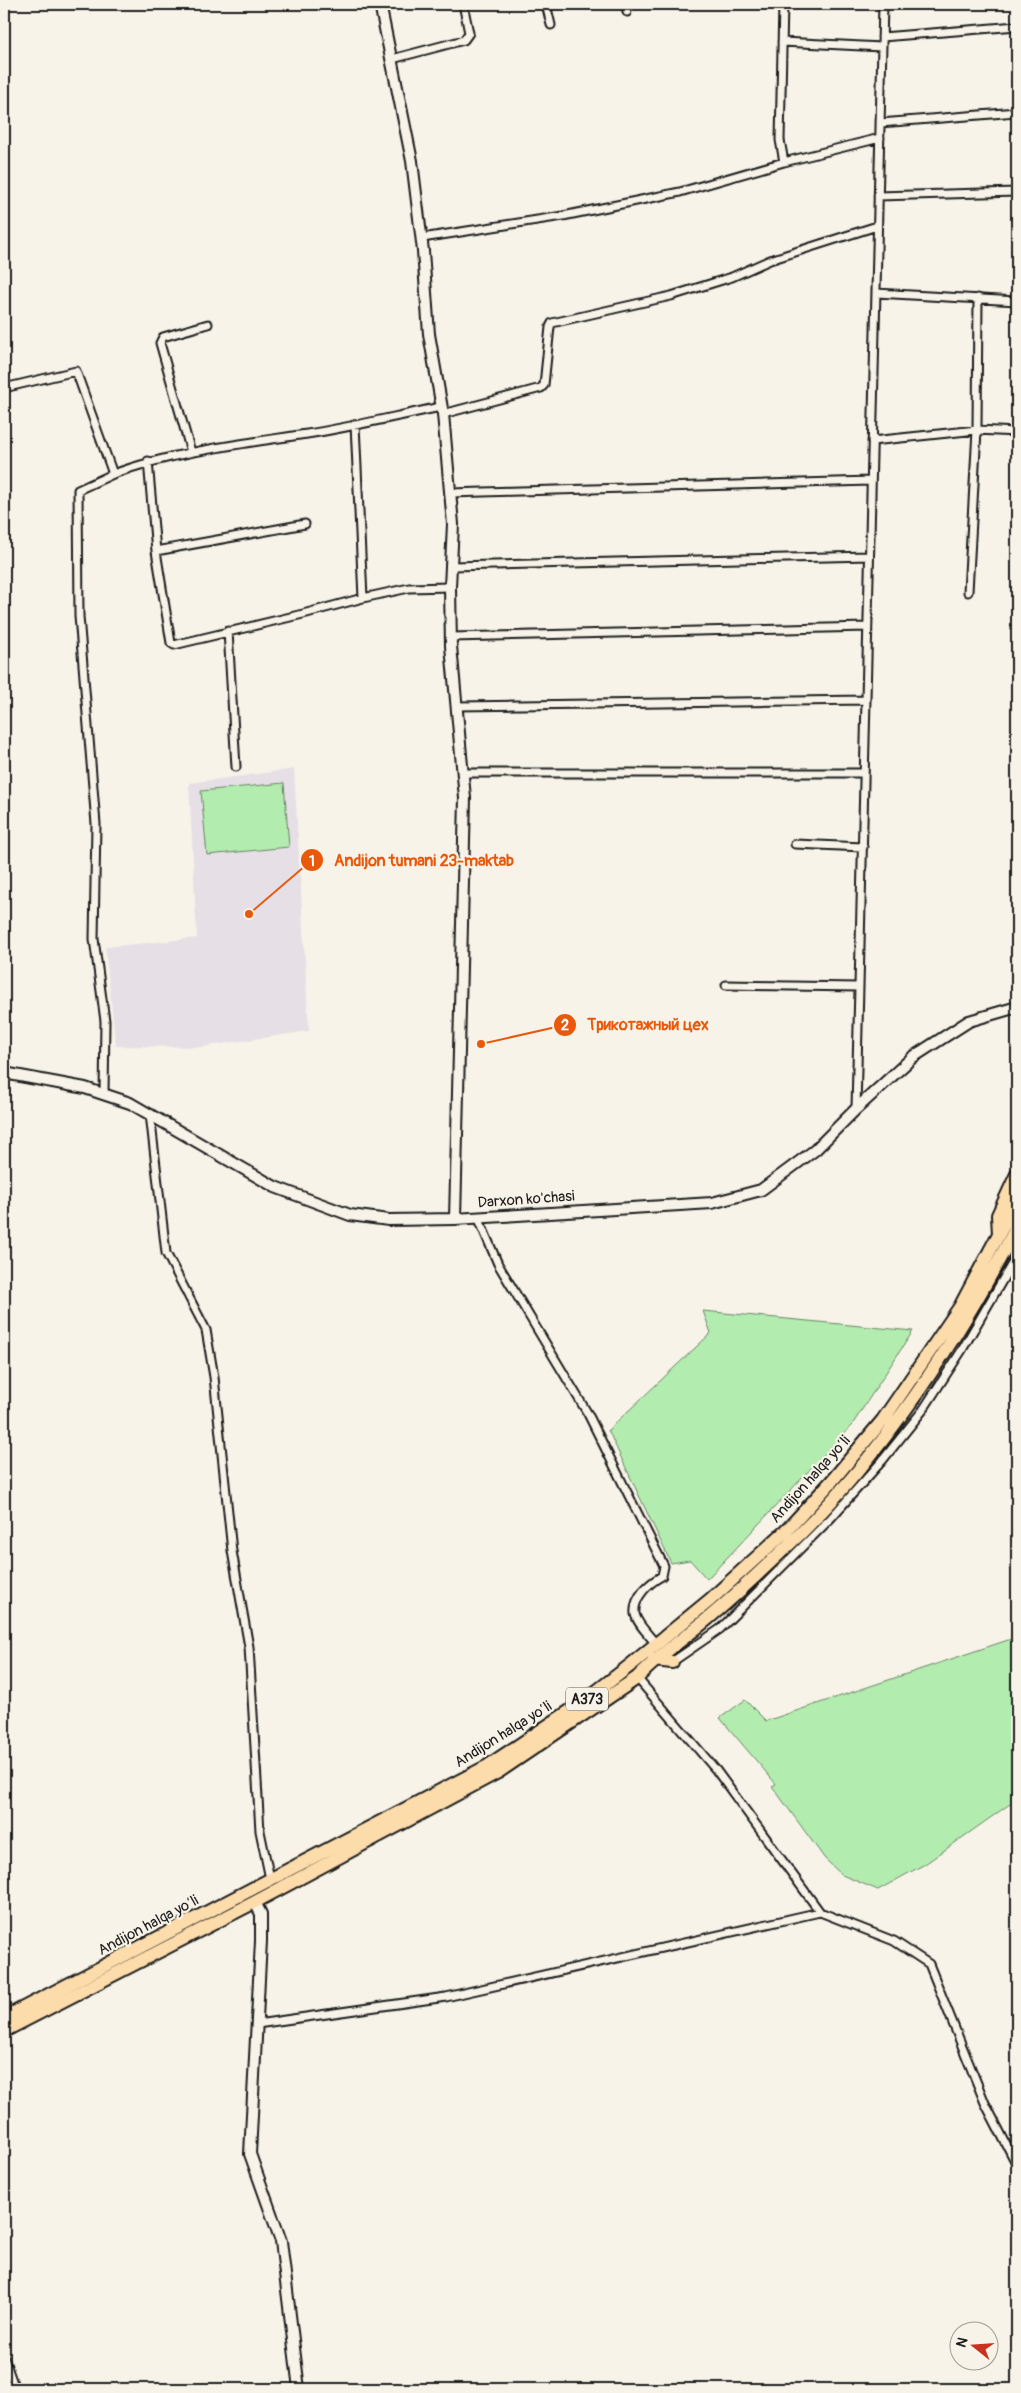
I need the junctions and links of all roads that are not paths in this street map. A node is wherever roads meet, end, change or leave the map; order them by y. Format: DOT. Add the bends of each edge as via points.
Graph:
graph roads {
  1 [pos="380,4"];
  2 [pos="463,4"];
  3 [pos="546,4"];
  4 [pos="626,4"];
  5 [pos="783,4"];
  6 [pos="883,4"];
  7 [pos="627,12"];
  8 [pos="550,25"];
  9 [pos="1017,26"];
  10 [pos="882,36"];
  11 [pos="782,42"];
  12 [pos="882,46"];
  13 [pos="392,59"];
  14 [pos="1017,112"];
  15 [pos="880,123"];
  16 [pos="880,138"];
  17 [pos="784,162"];
  18 [pos="1017,192"];
  19 [pos="878,196"];
  20 [pos="877,226"];
  21 [pos="422,238"];
  22 [pos="876,293"];
  23 [pos="978,298"];
  24 [pos="1017,301"];
  25 [pos="208,324"];
  26 [pos="4,388"];
  27 [pos="442,410"];
  28 [pos="354,424"];
  29 [pos="977,430"];
  30 [pos="1017,432"];
  31 [pos="872,441"];
  32 [pos="191,452"];
  33 [pos="148,461"];
  34 [pos="113,474"];
  35 [pos="871,481"];
  36 [pos="450,492"];
  37 [pos="306,524"];
  38 [pos="156,551"];
  39 [pos="869,556"];
  40 [pos="451,566"];
  41 [pos="450,587"];
  42 [pos="968,592"];
  43 [pos="363,598"];
  44 [pos="868,627"];
  45 [pos="228,631"];
  46 [pos="451,637"];
  47 [pos="866,700"];
  48 [pos="457,706"];
  49 [pos="236,767"];
  50 [pos="463,773"];
  51 [pos="864,773"];
  52 [pos="795,844"];
  53 [pos="862,847"];
  54 [pos="726,985"];
  55 [pos="859,987"];
  56 [pos="1017,1007"];
  57 [pos="4,1073"];
  58 [pos="104,1094"];
  59 [pos="856,1108"];
  60 [pos="150,1114"];
  61 [pos="1017,1174"];
  62 [pos="1017,1200"];
  63 [pos="478,1217"];
  64 [pos="455,1219"];
  65 [pos="1017,1226"];
  66 [pos="1000,1234"];
  67 [pos="1017,1255"];
  68 [pos="656,1644"];
  69 [pos="654,1660"];
  70 [pos="672,1662"];
  71 [pos="637,1678"];
  72 [pos="270,1879"];
  73 [pos="256,1902"];
  74 [pos="820,1912"];
  75 [pos="4,2018"];
  76 [pos="257,2024"];
  77 [pos="4,2031"];
  78 [pos="1017,2165"];
  79 [pos="4,2358"];
  80 [pos="15,2389"];
  81 [pos="299,2389"];
  1 -- 13 [label="street"];
  2 -- 13 [label="street" via="469,34 464,40"];
  3 -- 8 [label="street"];
  4 -- 7 [label="street"];
  5 -- 11 [label="street"];
  6 -- 10 [label="street"];
  9 -- 10 [label="street"];
  10 -- 12 [label="street"];
  11 -- 12 [label="street"];
  11 -- 17 [label="street" via="780,140"];
  12 -- 15 [label="street"];
  13 -- 21 [label="street" via="412,161"];
  14 -- 15 [label="street"];
  15 -- 16 [label="street"];
  16 -- 17 [label="street"];
  16 -- 19 [label="street"];
  17 -- 21 [label="street" via="680,192 563,216"];
  18 -- 19 [label="street"];
  19 -- 20 [label="street"];
  20 -- 22 [label="street"];
  20 -- 27 [label="street" via="671,296 552,323 541,388"];
  21 -- 27 [label="street" via="429,334"];
  22 -- 23 [label="street"];
  22 -- 31 [label="street"];
  23 -- 24 [label="street"];
  23 -- 29 [label="street"];
  25 -- 32 [label="street" via="160,341"];
  26 -- 34 [label="street" via="76,371"];
  27 -- 28 [label="street"];
  27 -- 36 [label="street"];
  28 -- 32 [label="street"];
  28 -- 43 [label="street"];
  29 -- 30 [label="street"];
  29 -- 31 [label="street"];
  29 -- 42 [label="street"];
  31 -- 35 [label="street"];
  32 -- 33 [label="street"];
  33 -- 34 [label="street"];
  33 -- 38 [label="street"];
  34 -- 58 [label="street" via="78,490 79,616 96,824 94,939 105,1020"];
  35 -- 36 [label="street"];
  35 -- 39 [label="street"];
  36 -- 40 [label="street" via="453,524"];
  37 -- 38 [label="street"];
  38 -- 45 [label="street" via="171,644"];
  39 -- 40 [label="street"];
  39 -- 44 [label="street"];
  40 -- 41 [label="street"];
  41 -- 43 [label="street" via="409,588"];
  41 -- 46 [label="street"];
  43 -- 45 [label="street"];
  44 -- 46 [label="street"];
  44 -- 47 [label="street"];
  45 -- 49 [label="street"];
  46 -- 48 [label="street"];
  47 -- 48 [label="street"];
  47 -- 51 [label="street"];
  48 -- 50 [label="street"];
  50 -- 51 [label="street"];
  50 -- 64 [label="street"];
  51 -- 53 [label="street"];
  52 -- 53 [label="street"];
  53 -- 55 [label="street"];
  54 -- 55 [label="street"];
  55 -- 59 [label="street"];
  56 -- 59 [label="street, Darxon ko'chasi" via="969,1021 913,1057"];
  57 -- 58 [label="street, Darxon ko'chasi"];
  58 -- 60 [label="street, Darxon ko'chasi"];
  59 -- 63 [label="street, Darxon ko'chasi" via="815,1150 761,1190 712,1203"];
  60 -- 64 [label="street, Darxon ko'chasi" via="275,1187 312,1202 350,1215 389,1220"];
  60 -- 72 [label="street" via="166,1253 206,1330 214,1377 232,1551 249,1647 260,1831"];
  61 -- 66 [label="highway" via="998,1214"];
  62 -- 66 [label="highway, Andijon halqa yo‘li / A373"];
  63 -- 64 [label="street, Darxon ko'chasi"];
  63 -- 68 [label="street" via="498,1264 588,1414 664,1566 662,1576 645,1588 636,1609 639,1620"];
  65 -- 69 [label="highway, Andijon halqa yo‘li / A373" via="968,1316 930,1374 848,1482 740,1591"];
  66 -- 68 [label="highway, Andijon halqa yo‘li / A373" via="960,1307 923,1363 883,1420 837,1476 750,1565"];
  67 -- 70 [label="street" via="923,1410 882,1461 830,1519 720,1629"];
  68 -- 72 [label="highway, Andijon halqa yo‘li / A373" via="579,1705 504,1756"];
  69 -- 70 [label="highway"];
  69 -- 71 [label="highway, Andijon halqa yo‘li / A373"];
  71 -- 73 [label="highway, Andijon halqa yo‘li / A373" via="498,1772"];
  71 -- 74 [label="street" via="716,1770"];
  72 -- 75 [label="highway, Andijon halqa yo‘li / A373"];
  73 -- 76 [label="street" via="261,1914"];
  73 -- 77 [label="highway, Andijon halqa yo‘li / A373"];
  74 -- 76 [label="street" via="446,1997"];
  74 -- 78 [label="street" via="894,1941 929,1964 984,2103"];
  76 -- 81 [label="street" via="250,2154 281,2241"];
  79 -- 80 [label="street"];
}
